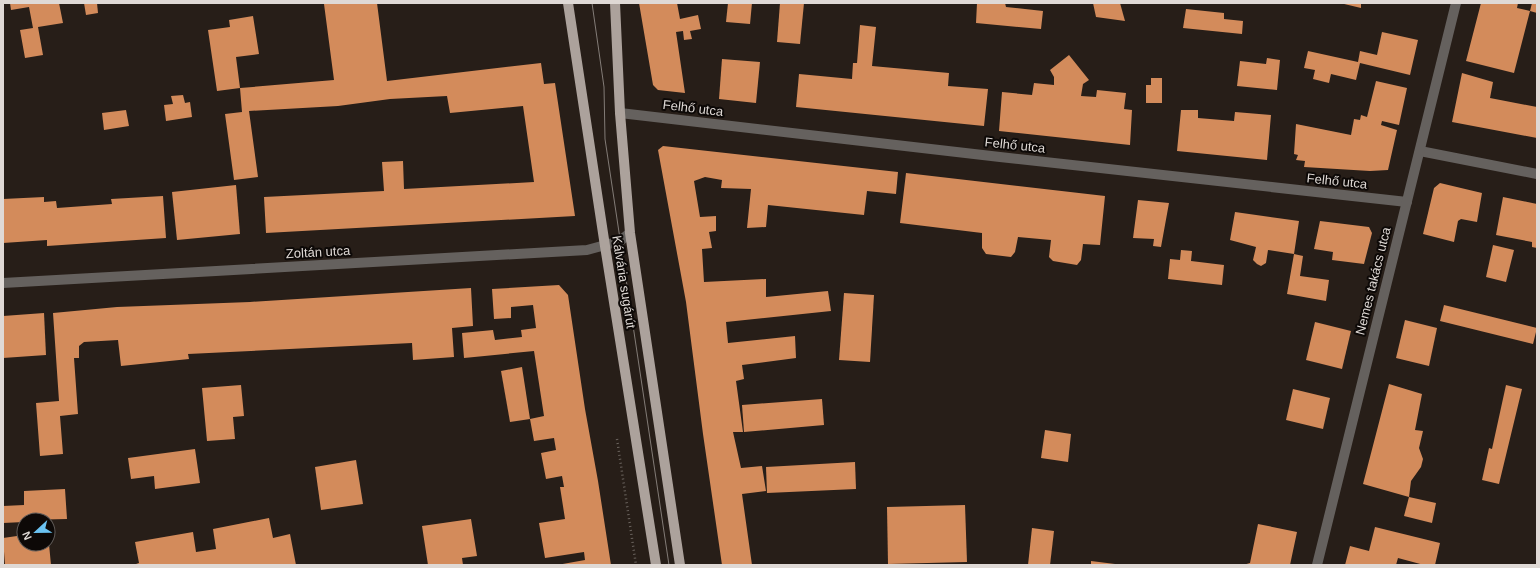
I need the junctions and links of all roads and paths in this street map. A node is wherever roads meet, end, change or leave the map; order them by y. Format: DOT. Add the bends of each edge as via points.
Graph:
graph roads {
  1 [pos="568,3"];
  2 [pos="615,3"];
  3 [pos="1456,3"];
  4 [pos="620,113"];
  5 [pos="1420,151"];
  6 [pos="1537,174"];
  7 [pos="1407,202"];
  8 [pos="630,233"];
  9 [pos="605,246"];
  10 [pos="3,283"];
  11 [pos="656,565"];
  12 [pos="680,565"];
  13 [pos="1317,565"];
  1 -- 9 [label="main road, Kálvária sugárút"];
  2 -- 4 [label="main road, Kálvária sugárút"];
  3 -- 5 [label="street, Nemes takács utca"];
  4 -- 7 [label="street, Felhő utca"];
  4 -- 8 [label="main road, Kálvária sugárút"];
  5 -- 6 [label="street"];
  5 -- 7 [label="street, Nemes takács utca"];
  7 -- 13 [label="street, Nemes takács utca"];
  8 -- 9 [label="street, Zoltán utca" via="620,241"];
  8 -- 12 [label="main road, Kálvária sugárút"];
  9 -- 10 [label="street, Zoltán utca" via="579,250"];
  9 -- 11 [label="main road, Kálvária sugárút"];
}
